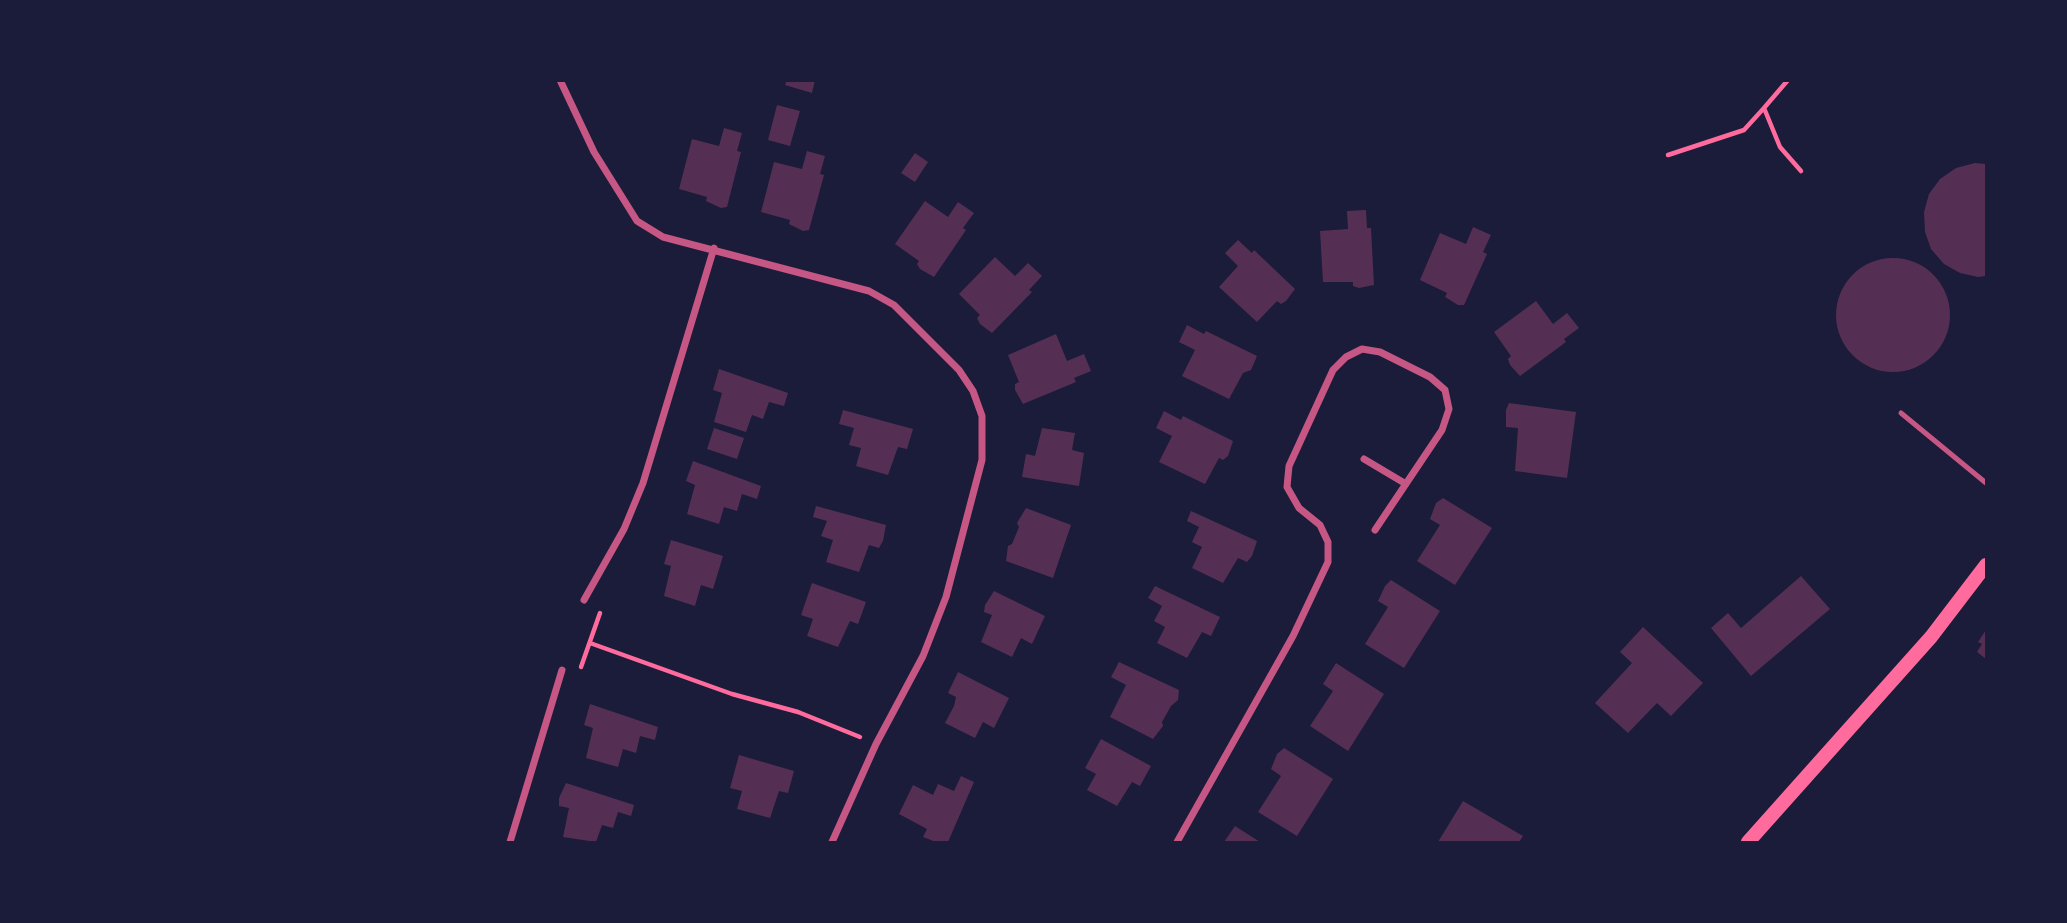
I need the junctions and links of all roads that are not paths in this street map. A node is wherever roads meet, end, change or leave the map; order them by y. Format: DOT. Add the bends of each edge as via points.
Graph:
graph roads {
  1 [pos="560,80"];
  2 [pos="713,248"];
  3 [pos="1902,412"];
  4 [pos="1364,459"];
  5 [pos="1986,483"];
  6 [pos="1406,484"];
  7 [pos="1375,530"];
  8 [pos="1986,565"];
  9 [pos="584,600"];
  10 [pos="562,670"];
  11 [pos="510,842"];
  12 [pos="832,842"];
  13 [pos="1177,842"];
  14 [pos="1748,842"];
  1 -- 2 [label="street" via="594,152 637,221 663,237"];
  2 -- 9 [label="street" via="643,483 624,529"];
  2 -- 12 [label="street" via="869,291 894,305 959,370 982,416 982,460 946,597 923,656 876,744"];
  3 -- 5 [label="lane"];
  4 -- 6 [label="street"];
  6 -- 7 [label="street"];
  6 -- 13 [label="street" via="1442,430 1449,409 1445,390 1430,377 1380,352 1362,349 1333,370 1289,467 1287,487 1299,508 1320,525 1328,542 1328,562 1293,636"];
  8 -- 14 [label="main road" via="1931,637"];
  10 -- 11 [label="street"];
}
